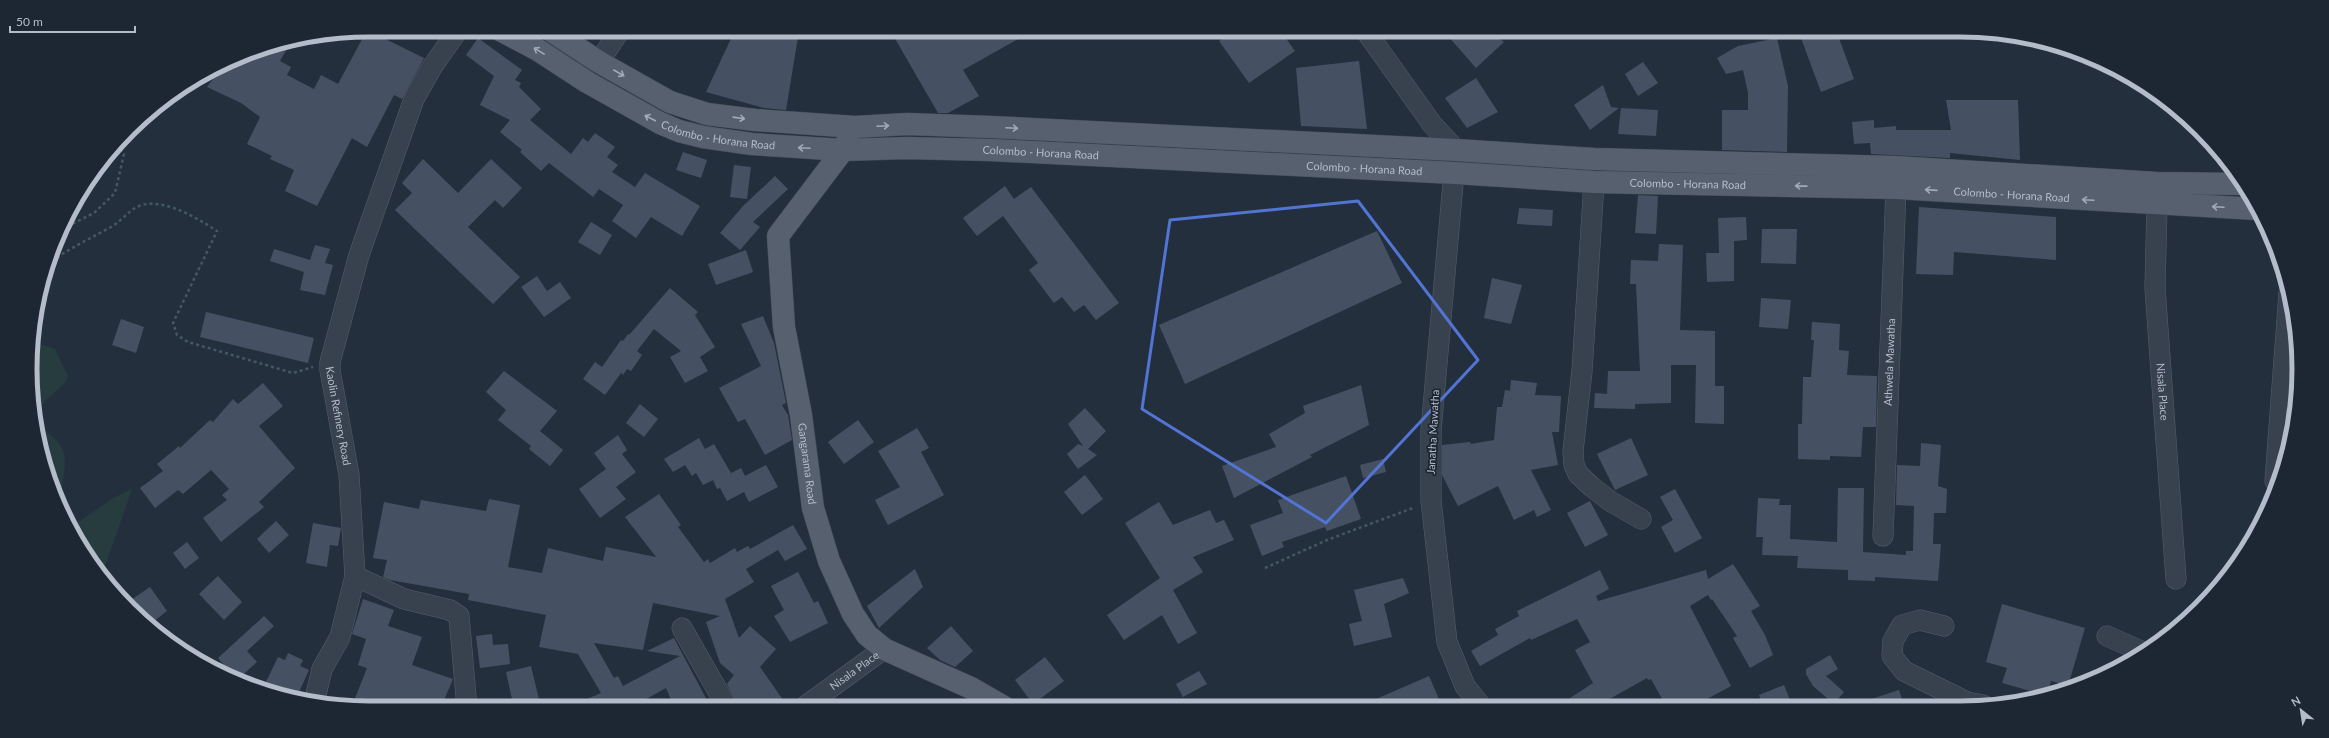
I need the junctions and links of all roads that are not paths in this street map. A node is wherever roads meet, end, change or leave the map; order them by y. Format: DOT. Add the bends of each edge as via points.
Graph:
graph roads {
  1 [pos="453,37"];
  2 [pos="513,37"];
  3 [pos="561,37"];
  4 [pos="615,37"];
  5 [pos="1370,37"];
  6 [pos="599,62"];
  7 [pos="855,127"];
  8 [pos="1087,132"];
  9 [pos="843,150"];
  10 [pos="1456,150"];
  11 [pos="1086,155"];
  12 [pos="1455,173"];
  13 [pos="1594,182"];
  14 [pos="2235,184"];
  15 [pos="1896,188"];
  16 [pos="2158,204"];
  17 [pos="2251,209"];
  18 [pos="2287,314"];
  19 [pos="2276,471"];
  20 [pos="1641,519"];
  21 [pos="1883,536"];
  22 [pos="355,576"];
  23 [pos="2176,579"];
  24 [pos="1944,626"];
  25 [pos="682,628"];
  26 [pos="2107,636"];
  27 [pos="884,649"];
  28 [pos="2137,649"];
  29 [pos="316,697"];
  30 [pos="466,701"];
  31 [pos="724,701"];
  32 [pos="812,701"];
  33 [pos="994,701"];
  34 [pos="1478,701"];
  35 [pos="1965,701"];
  1 -- 22 [label="street, Kaolin Refinery Road" via="414,99 359,255 330,362 348,475"];
  9 -- 2 [label="main road, Colombo - Horana Road, one-way" via="752,144 679,131 618,101"];
  3 -- 6 [label="main road, Colombo - Horana Road"];
  4 -- 6 [label="street"];
  5 -- 10 [label="street" via="1432,124"];
  6 -- 7 [label="main road, Colombo - Horana Road, one-way" via="686,109 755,120"];
  7 -- 8 [label="main road, Colombo - Horana Road, one-way" via="907,124"];
  7 -- 9 [label="main road, Gangarama Road"];
  8 -- 10 [label="main road, Colombo - Horana Road"];
  8 -- 11 [label="main road"];
  9 -- 11 [label="main road, Colombo - Horana Road" via="907,148"];
  9 -- 27 [label="main road, Gangarama Road" via="778,236 784,327 801,415 813,508 829,561 853,614 867,636"];
  10 -- 12 [label="street, Janatha Mawatha"];
  10 -- 14 [label="main road, Colombo - Horana Road" via="1594,159 1895,166 2157,183"];
  11 -- 12 [label="main road, Colombo - Horana Road"];
  12 -- 13 [label="main road, Colombo - Horana Road"];
  12 -- 34 [label="street, Janatha Mawatha" via="1431,430 1431,501 1447,642 1465,686"];
  15 -- 13 [label="main road, Colombo - Horana Road, one-way"];
  13 -- 20 [label="street" via="1574,465 1578,474 1592,488"];
  16 -- 15 [label="main road, Colombo - Horana Road, one-way"];
  15 -- 21 [label="street, Athwela Mawatha"];
  17 -- 16 [label="main road, Colombo - Horana Road, one-way"];
  16 -- 23 [label="street, Nisala Place" via="2155,288"];
  18 -- 19 [label="street"];
  22 -- 29 [label="street, Kaolin Refinery Road" via="340,637 322,669"];
  22 -- 30 [label="street" via="404,599 450,610 459,616"];
  24 -- 35 [label="street" via="1920,620 1902,625 1893,641 1892,656 1904,671"];
  25 -- 31 [label="street"];
  26 -- 28 [label="street"];
  27 -- 32 [label="street, Nisala Place"];
  27 -- 33 [label="main road, Gangarama Road" via="971,688"];
}
